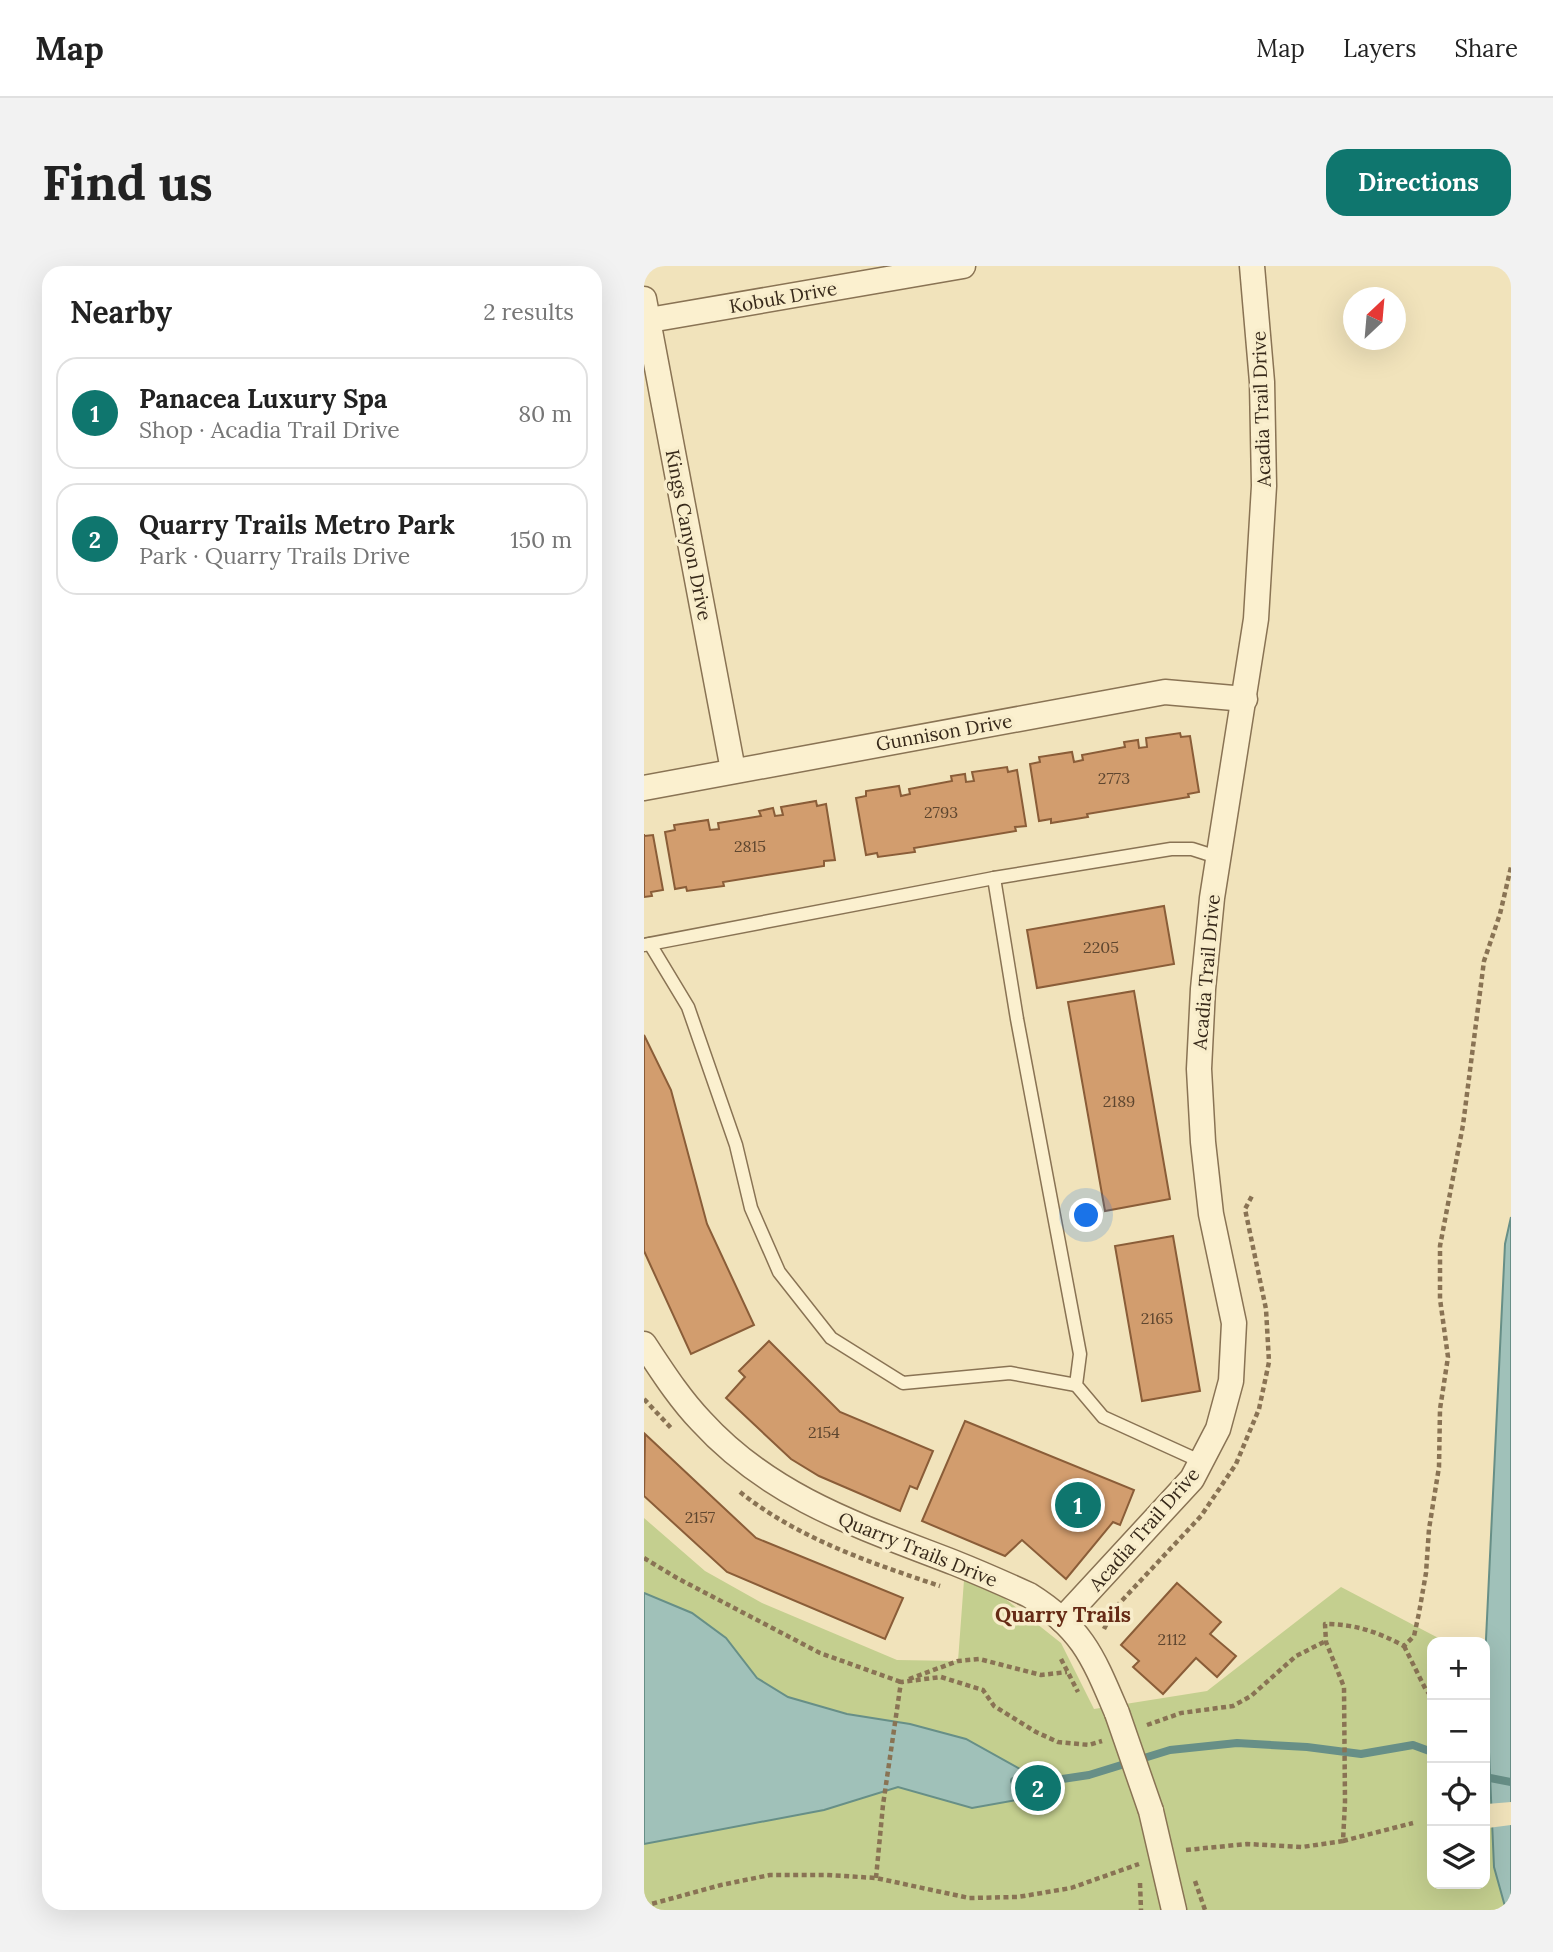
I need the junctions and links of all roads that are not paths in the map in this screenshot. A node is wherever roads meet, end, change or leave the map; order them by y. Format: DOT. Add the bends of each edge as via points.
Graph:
graph roads {
  1 [pos="963,266"];
  2 [pos="1252,266"];
  3 [pos="646,314"];
  4 [pos="1245,699"];
  5 [pos="733,770"];
  6 [pos="644,788"];
  7 [pos="1217,857"];
  8 [pos="994,878"];
  9 [pos="647,945"];
  10 [pos="644,1344"];
  11 [pos="1076,1385"];
  12 [pos="1202,1462"];
  13 [pos="1062,1620"];
  14 [pos="1174,1910"];
  1 -- 3 [label="street, Kobuk Drive"];
  2 -- 4 [label="street, Acadia Trail Drive" via="1262,382 1264,486 1256,620"];
  3 -- 5 [label="street, Kings Canyon Drive"];
  4 -- 5 [label="street, Gunnison Drive" via="1165,692"];
  4 -- 7 [label="street, Acadia Trail Drive"];
  5 -- 6 [label="street, Gunnison Drive"];
  7 -- 8 [label="lane" via="1192,849 1171,849"];
  7 -- 12 [label="street, Acadia Trail Drive" via="1199,1069 1211,1214 1234,1323 1231,1381 1218,1429"];
  8 -- 9 [label="lane"];
  8 -- 11 [label="lane" via="1080,1354"];
  9 -- 11 [label="lane" via="688,1007 736,1145 751,1208 779,1272 831,1338 903,1383 1010,1373"];
  10 -- 13 [label="street, Quarry Trails Drive" via="702,1423 771,1480 807,1503 1029,1595"];
  11 -- 12 [label="lane" via="1103,1418"];
  12 -- 13 [label="street, Acadia Trail Drive" via="1192,1479"];
  13 -- 14 [label="street, Quarry Trails Drive, bridge" via="1093,1659 1116,1713 1151,1811"];
}
